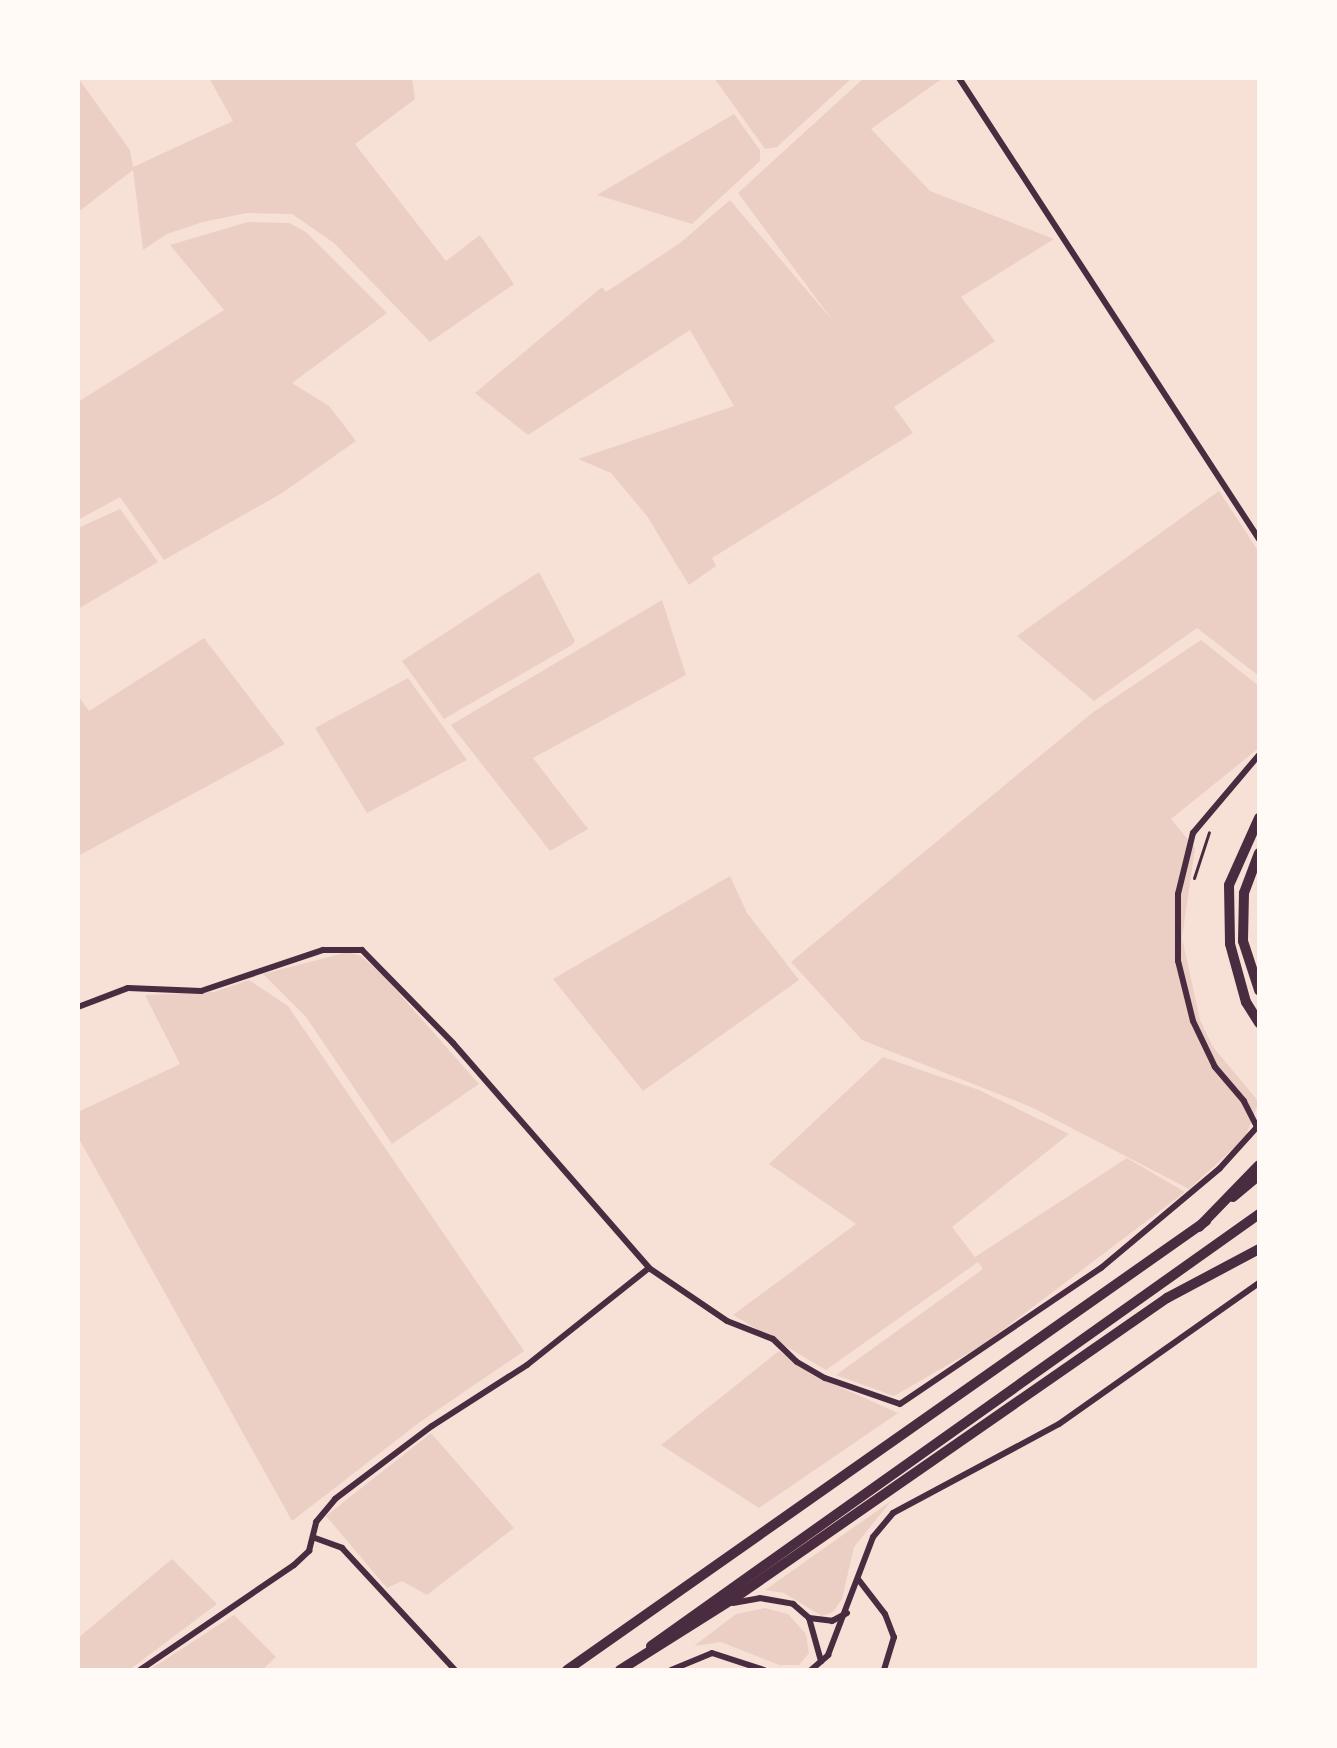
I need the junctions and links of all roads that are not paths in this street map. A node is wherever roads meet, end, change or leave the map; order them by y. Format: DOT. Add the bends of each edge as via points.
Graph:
graph roads {
  1 [pos="959,78"];
  2 [pos="1259,539"];
  3 [pos="1259,755"];
  4 [pos="1259,818"];
  5 [pos="1259,853"];
  6 [pos="1259,990"];
  7 [pos="78,1007"];
  8 [pos="1259,1023"];
  9 [pos="1259,1165"];
  10 [pos="1259,1175"];
  11 [pos="1259,1214"];
  12 [pos="1199,1227"];
  13 [pos="1259,1249"];
  14 [pos="649,1268"];
  15 [pos="1259,1283"];
  16 [pos="315,1538"];
  17 [pos="858,1579"];
  18 [pos="725,1604"];
  19 [pos="848,1613"];
  20 [pos="809,1618"];
  21 [pos="821,1661"];
  22 [pos="140,1670"];
  23 [pos="455,1670"];
  24 [pos="567,1670"];
  25 [pos="618,1670"];
  26 [pos="671,1670"];
  27 [pos="764,1670"];
  28 [pos="811,1670"];
  29 [pos="884,1670"];
  1 -- 2 [label="street"];
  3 -- 14 [label="street" via="1193,833 1178,894 1178,961 1193,1021 1215,1067 1244,1101 1257,1127 1220,1168 1101,1268 900,1404 825,1378 773,1339 727,1321"];
  4 -- 8 [label="main road" via="1229,885 1230,944 1246,1002"];
  5 -- 6 [label="main road" via="1244,893 1243,941"];
  7 -- 14 [label="street" via="128,988 201,991 323,950 362,950 453,1043"];
  9 -- 12 [label="main road"];
  10 -- 12 [label="main road"];
  11 -- 25 [label="main road"];
  12 -- 24 [label="main road"];
  13 -- 18 [label="main road" via="1167,1298"];
  14 -- 16 [label="street" via="527,1365 432,1426 335,1499 322,1510"];
  15 -- 17 [label="street" via="1059,1424 893,1513 873,1537"];
  16 -- 22 [label="street" via="294,1565"];
  16 -- 23 [label="street" via="342,1548"];
  17 -- 19 [label="street"];
  17 -- 29 [label="street" via="885,1614 894,1637"];
  18 -- 20 [label="street" via="777,1600 793,1604"];
  18 -- 25 [label="main road"];
  19 -- 20 [label="street" via="832,1621"];
  19 -- 21 [label="street"];
  20 -- 21 [label="street"];
  21 -- 28 [label="street"];
  26 -- 27 [label="street" via="712,1653"];
}
